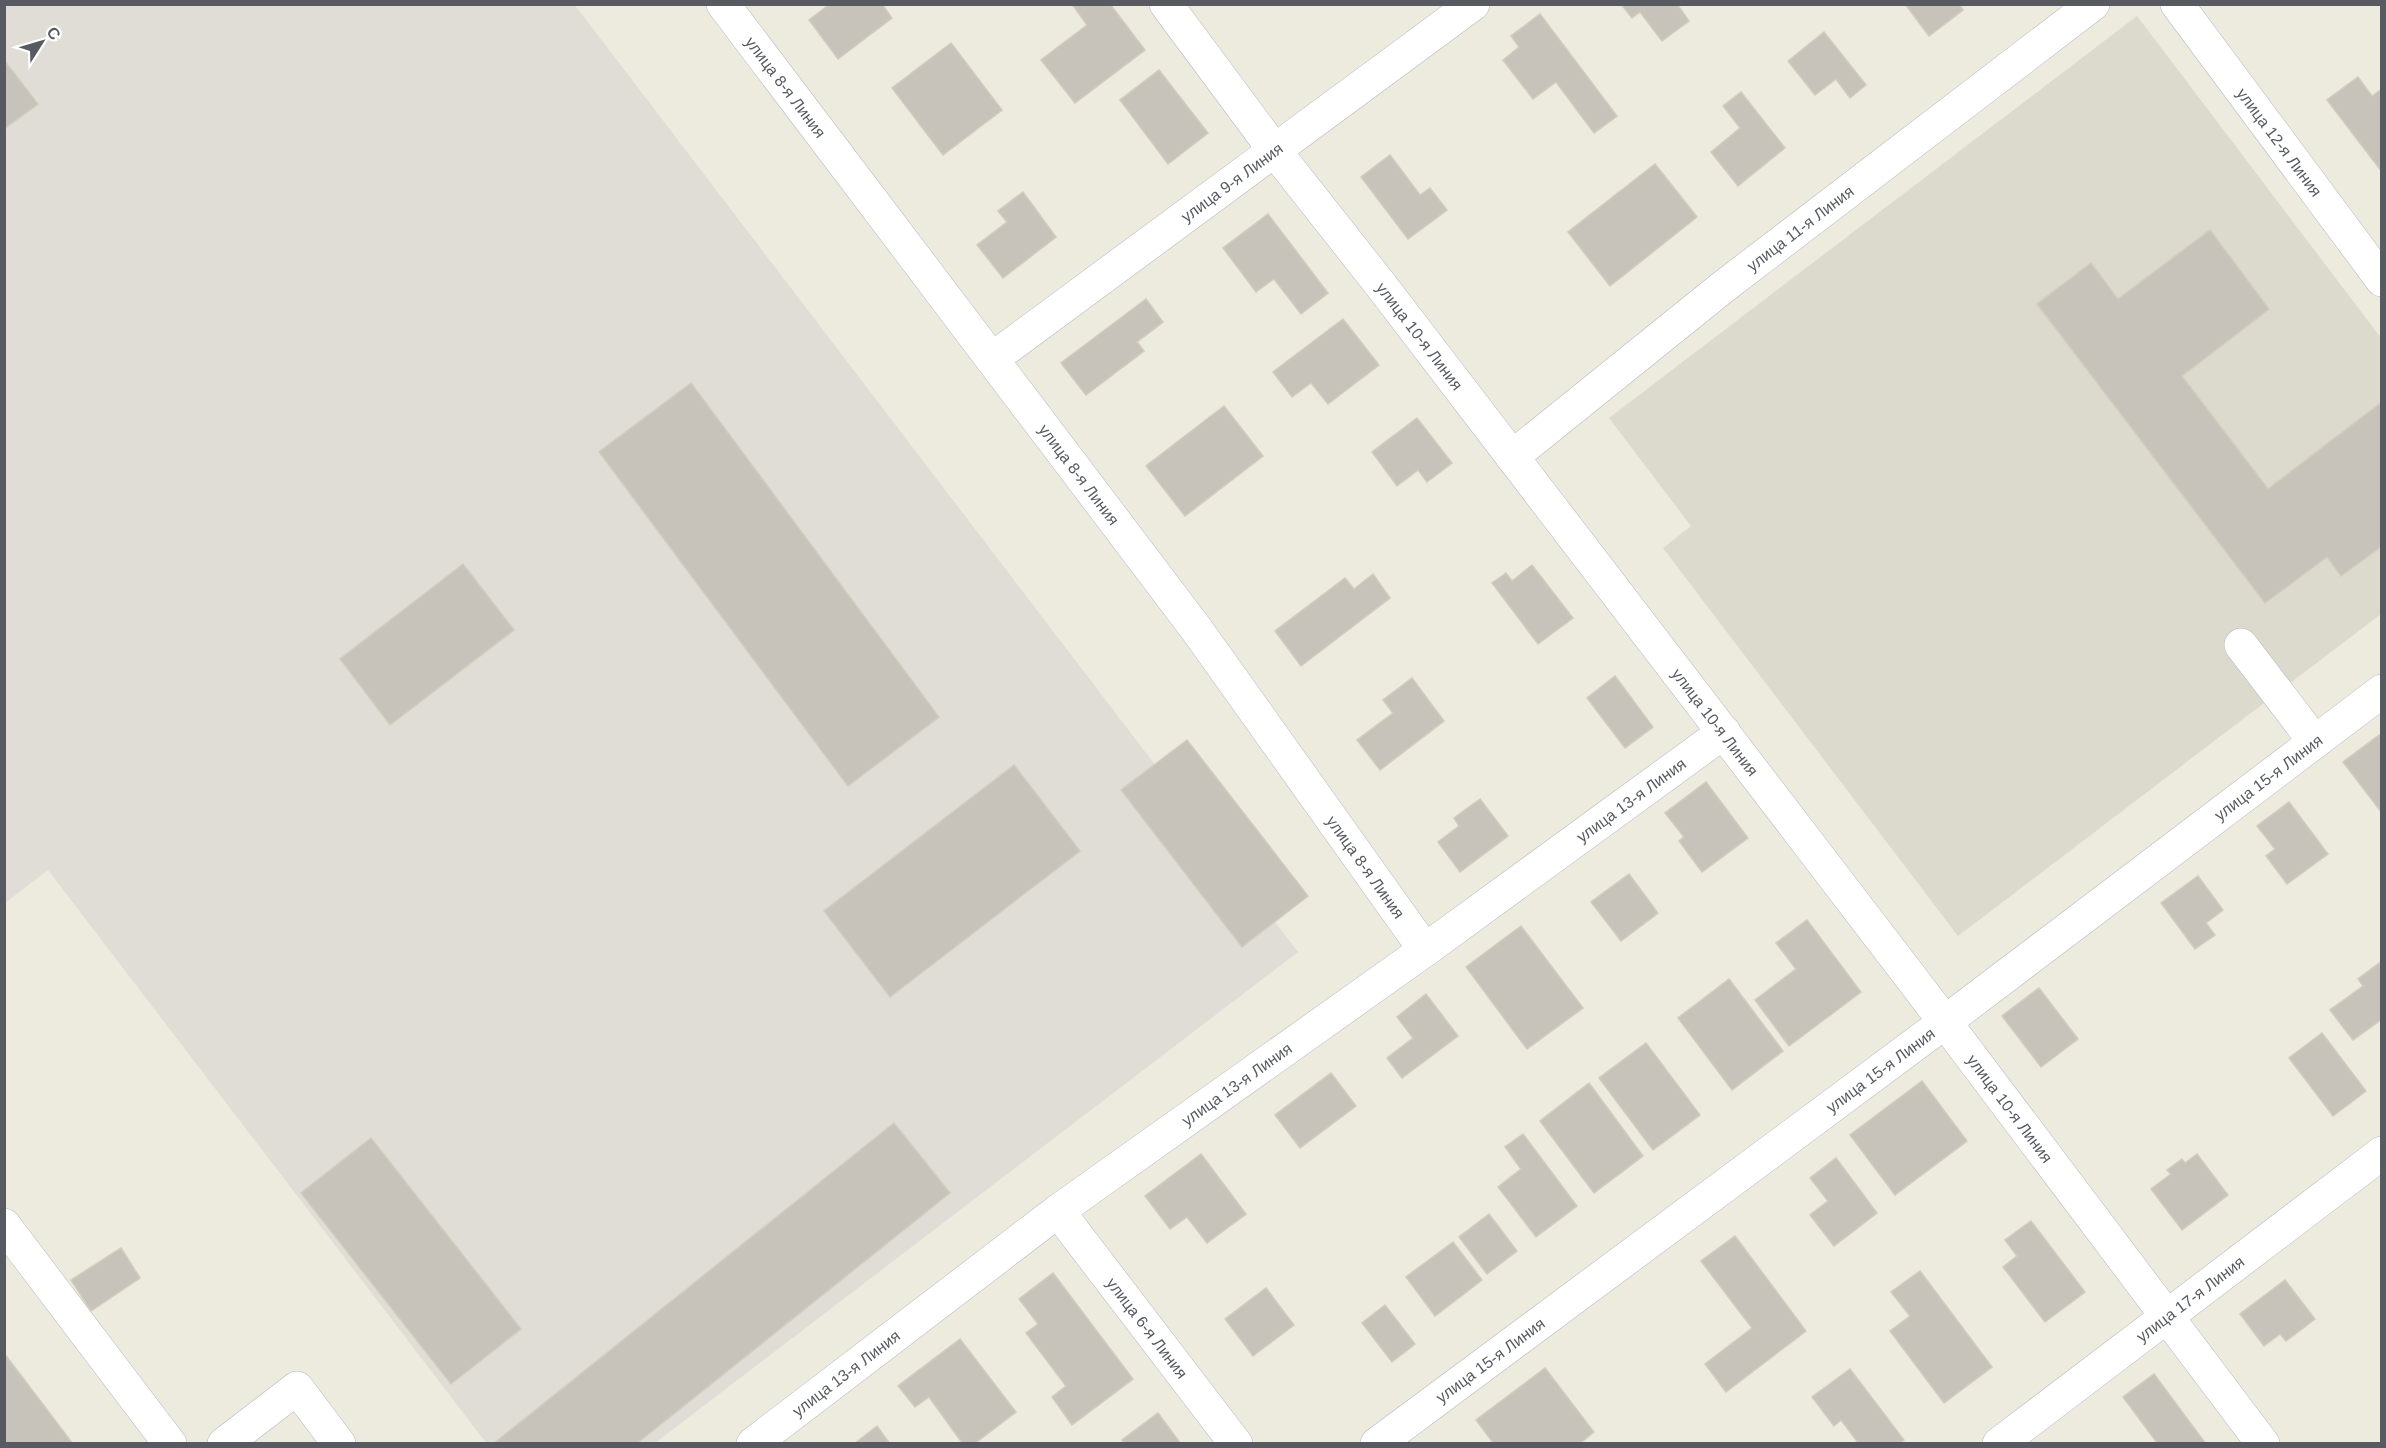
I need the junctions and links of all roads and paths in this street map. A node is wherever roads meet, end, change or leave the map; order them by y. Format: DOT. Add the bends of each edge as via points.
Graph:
graph roads {
  1 [pos="723,4"];
  2 [pos="1166,4"];
  3 [pos="1473,4"];
  4 [pos="2093,4"];
  5 [pos="2177,4"];
  6 [pos="1275,151"];
  7 [pos="2375,259"];
  8 [pos="992,359"];
  9 [pos="1512,457"];
  10 [pos="2241,645"];
  11 [pos="2382,691"];
  12 [pos="1724,732"];
  13 [pos="2315,742"];
  14 [pos="1425,950"];
  15 [pos="1945,1022"];
  16 [pos="2382,1153"];
  17 [pos="1058,1212"];
  18 [pos="4,1225"];
  19 [pos="2167,1317"];
  20 [pos="170,1443"];
  21 [pos="224,1443"];
  22 [pos="339,1443"];
  23 [pos="753,1443"];
  24 [pos="1236,1443"];
  25 [pos="1377,1443"];
  26 [pos="1999,1443"];
  27 [pos="2263,1443"];
  1 -- 8 [label="street, улица 8-я Линия"];
  2 -- 6 [label="street, улица 10-я Линия"];
  3 -- 6 [label="street, улица 9-я Линия"];
  4 -- 9 [label="street, улица 11-я Линия" via="1723,287"];
  5 -- 7 [label="street, улица 12-я Линия"];
  6 -- 8 [label="street, улица 9-я Линия"];
  6 -- 9 [label="street, улица 10-я Линия"];
  8 -- 14 [label="street, улица 8-я Линия" via="1197,630"];
  9 -- 12 [label="street, улица 10-я Линия"];
  10 -- 13 [label="street"];
  11 -- 13 [label="street, улица 15-я Линия"];
  12 -- 14 [label="street, улица 13-я Линия"];
  12 -- 15 [label="street, улица 10-я Линия"];
  13 -- 15 [label="street, улица 15-я Линия"];
  14 -- 17 [label="street, улица 13-я Линия"];
  15 -- 19 [label="street, улица 10-я Линия"];
  15 -- 25 [label="street, улица 15-я Линия"];
  16 -- 19 [label="street, улица 17-я Линия"];
  17 -- 23 [label="street, улица 13-я Линия"];
  17 -- 24 [label="street, улица 6-я Линия"];
  18 -- 20 [label="street"];
  19 -- 26 [label="street, улица 17-я Линия"];
  19 -- 27 [label="street, улица 10-я Линия"];
  21 -- 22 [label="street" via="297,1388"];
}
